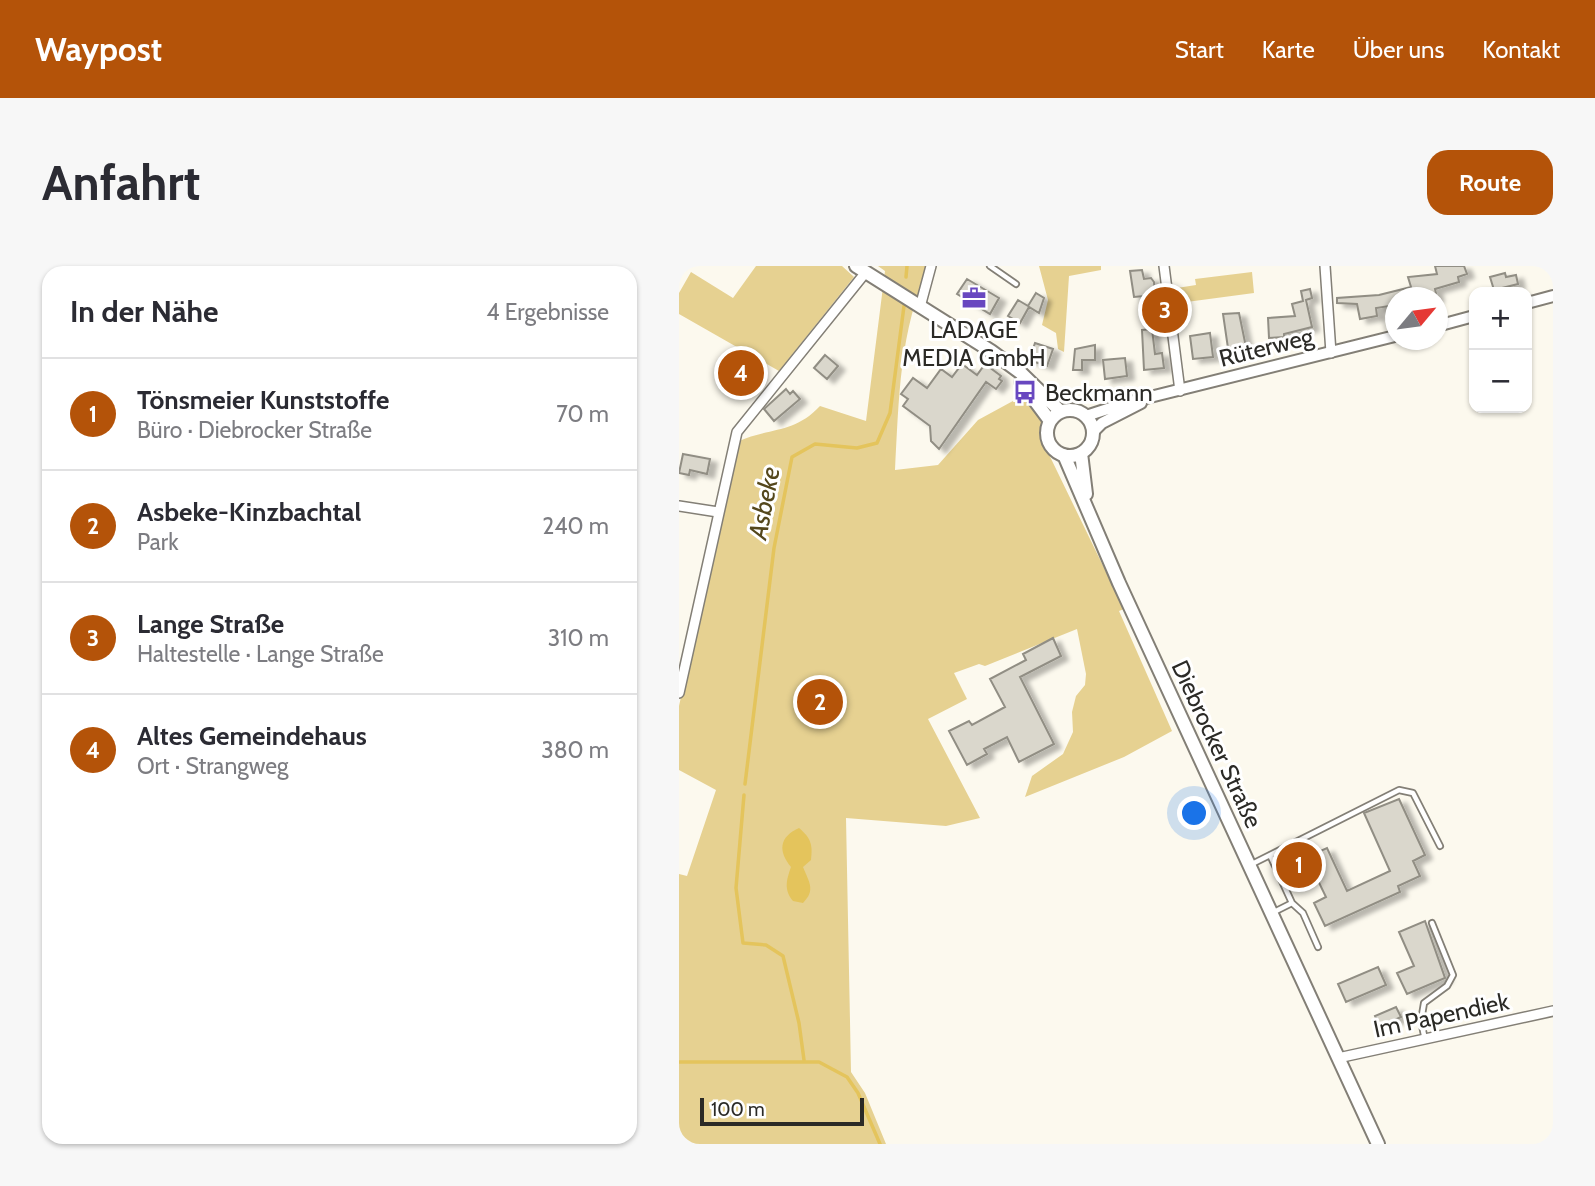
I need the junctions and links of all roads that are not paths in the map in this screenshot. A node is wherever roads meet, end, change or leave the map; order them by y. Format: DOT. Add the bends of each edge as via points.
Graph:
graph roads {
  1 [pos="931,266"];
  2 [pos="991,266"];
  3 [pos="1164,266"];
  4 [pos="1325,266"];
  5 [pos="861,269"];
  6 [pos="1016,284"];
  7 [pos="1553,296"];
  8 [pos="1532,302"];
  9 [pos="920,307"];
  10 [pos="1469,317"];
  11 [pos="1448,323"];
  12 [pos="1385,339"];
  13 [pos="1331,353"];
  14 [pos="1180,391"];
  15 [pos="1147,400"];
  16 [pos="1056,416"];
  17 [pos="1086,416"];
  18 [pos="1093,432"];
  19 [pos="1081,453"];
  20 [pos="1064,455"];
  21 [pos="679,506"];
  22 [pos="718,512"];
  23 [pos="1089,513"];
  24 [pos="679,693"];
  25 [pos="1440,846"];
  26 [pos="1270,855"];
  27 [pos="1249,865"];
  28 [pos="1292,903"];
  29 [pos="1272,914"];
  30 [pos="1432,923"];
  31 [pos="1318,947"];
  32 [pos="1553,1011"];
  33 [pos="1425,1040"];
  34 [pos="1338,1058"];
  35 [pos="1378,1144"];
  1 -- 9 [label="street"];
  2 -- 6 [label="lane"];
  3 -- 14 [label="street"];
  4 -- 13 [label="street"];
  5 -- 9 [label="main road"];
  5 -- 22 [label="street" via="737,432"];
  7 -- 8 [label="street"];
  9 -- 16 [label="main road" via="1021,373"];
  10 -- 11 [label="street"];
  12 -- 13 [label="street, Rüterweg"];
  13 -- 14 [label="street, Rüterweg"];
  14 -- 15 [label="street, Rüterweg"];
  15 -- 17 [label="street, Rüterweg"];
  15 -- 18 [label="street, Rüterweg"];
  16 -- 17 [label="main road" via="1078,411"];
  16 -- 20 [label="main road" via="1047,437"];
  17 -- 18 [label="main road"];
  18 -- 19 [label="main road"];
  19 -- 20 [label="main road"];
  19 -- 23 [label="main road, Diebrocker Straße"];
  20 -- 23 [label="main road, Diebrocker Straße"];
  21 -- 22 [label="street"];
  22 -- 24 [label="street"];
  23 -- 27 [label="main road, Diebrocker Straße"];
  25 -- 26 [label="lane" via="1413,793 1399,790"];
  26 -- 27 [label="lane"];
  26 -- 28 [label="lane"];
  27 -- 29 [label="main road, Diebrocker Straße"];
  28 -- 29 [label="lane"];
  28 -- 31 [label="lane" via="1303,913"];
  29 -- 34 [label="main road, Diebrocker Straße"];
  30 -- 33 [label="lane" via="1453,975 1447,986 1425,1003"];
  32 -- 33 [label="street, Im Papendiek"];
  33 -- 34 [label="street, Im Papendiek"];
  34 -- 35 [label="main road, Diebrocker Straße"];
}
